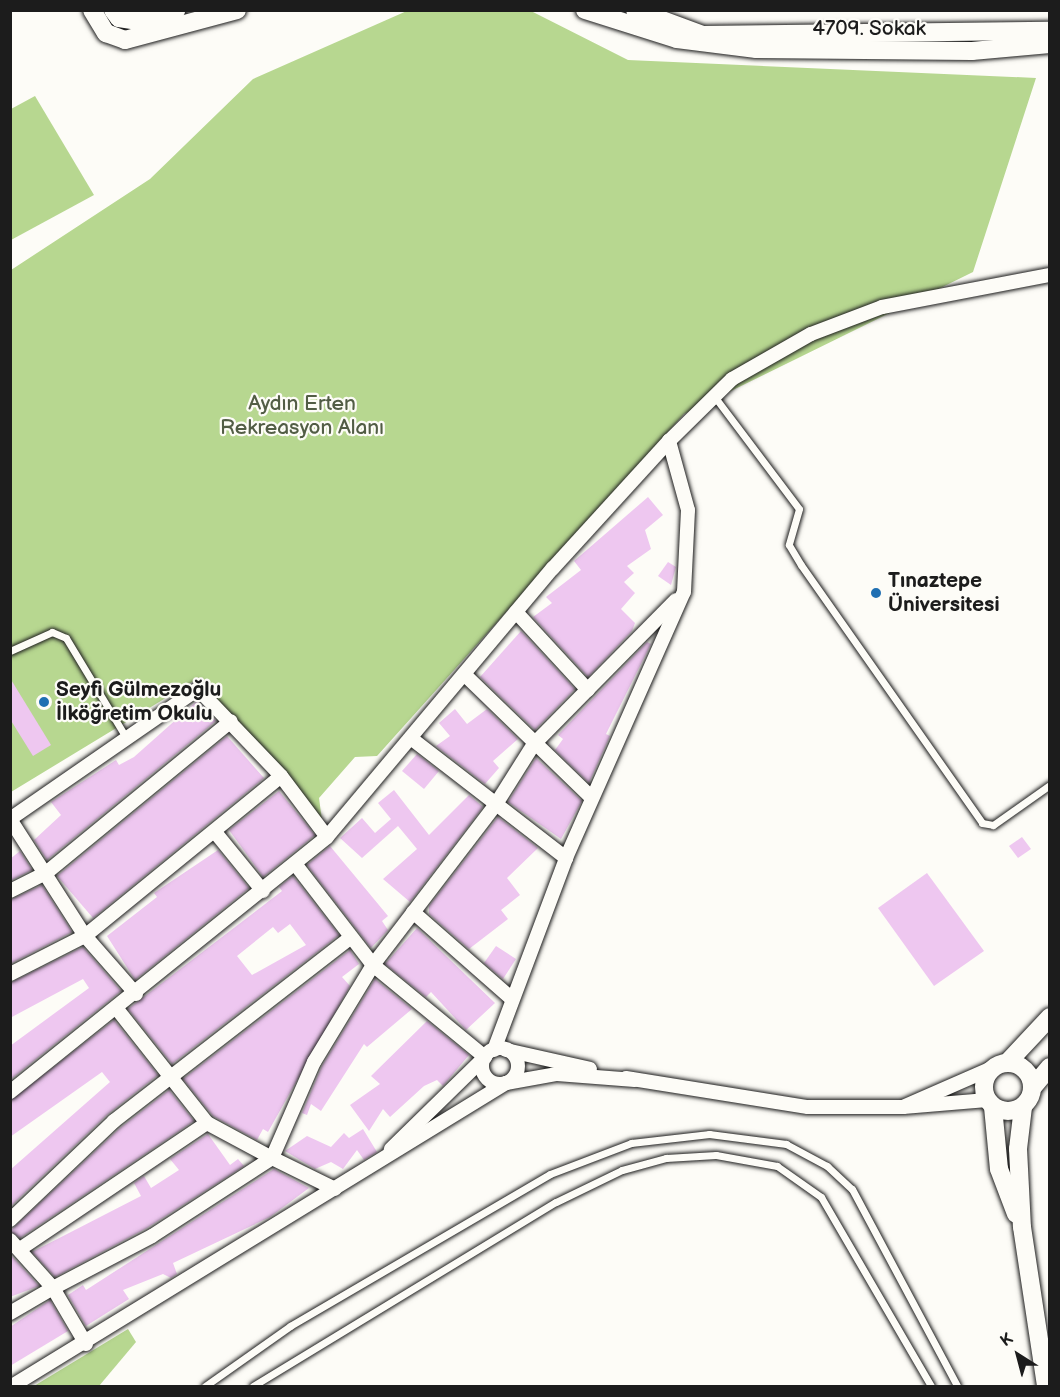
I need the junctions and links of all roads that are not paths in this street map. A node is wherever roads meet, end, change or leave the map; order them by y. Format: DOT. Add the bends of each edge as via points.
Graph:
graph roads {
  1 [pos="92,10"];
  2 [pos="113,10"];
  3 [pos="176,10"];
  4 [pos="237,10"];
  5 [pos="585,10"];
  6 [pos="635,10"];
  7 [pos="1050,31"];
  8 [pos="1050,44"];
  9 [pos="1050,275"];
  10 [pos="714,396"];
  11 [pos="669,441"];
  12 [pos="684,592"];
  13 [pos="516,612"];
  14 [pos="10,651"];
  15 [pos="464,674"];
  16 [pos="588,690"];
  17 [pos="231,721"];
  18 [pos="127,739"];
  19 [pos="412,739"];
  20 [pos="534,744"];
  21 [pos="281,776"];
  22 [pos="1050,785"];
  23 [pos="592,798"];
  24 [pos="496,804"];
  25 [pos="215,832"];
  26 [pos="327,837"];
  27 [pos="566,858"];
  28 [pos="296,865"];
  29 [pos="46,873"];
  30 [pos="10,891"];
  31 [pos="263,891"];
  32 [pos="413,912"];
  33 [pos="85,936"];
  34 [pos="350,938"];
  35 [pos="373,965"];
  36 [pos="10,974"];
  37 [pos="136,993"];
  38 [pos="512,999"];
  39 [pos="117,1009"];
  40 [pos="1050,1017"];
  41 [pos="495,1052"];
  42 [pos="1002,1064"];
  43 [pos="1050,1068"];
  44 [pos="173,1077"];
  45 [pos="635,1080"];
  46 [pos="506,1083"];
  47 [pos="1033,1087"];
  48 [pos="10,1092"];
  49 [pos="990,1103"];
  50 [pos="903,1107"];
  51 [pos="1023,1107"];
  52 [pos="207,1123"];
  53 [pos="272,1158"];
  54 [pos="368,1172"];
  55 [pos="335,1189"];
  56 [pos="10,1220"];
  57 [pos="1022,1227"];
  58 [pos="15,1245"];
  59 [pos="53,1288"];
  60 [pos="10,1313"];
  61 [pos="86,1344"];
  62 [pos="12,1386"];
  63 [pos="206,1386"];
  64 [pos="253,1386"];
  65 [pos="931,1386"];
  66 [pos="957,1386"];
  67 [pos="1046,1386"];
  1 -- 4 [label="street" via="106,33 125,40"];
  2 -- 3 [label="street" via="119,18 137,21"];
  5 -- 8 [label="street, 4709. Sokak" via="677,39 756,49 972,51"];
  6 -- 7 [label="street, 4709. Sokak" via="702,35"];
  9 -- 10 [label="street" via="882,307 811,333 732,379"];
  10 -- 11 [label="street"];
  10 -- 22 [label="lane" via="799,509 789,545 801,565 982,824 993,825"];
  11 -- 12 [label="street" via="688,510"];
  11 -- 13 [label="street"];
  12 -- 16 [label="street"];
  12 -- 23 [label="street"];
  13 -- 15 [label="street"];
  13 -- 16 [label="street"];
  14 -- 18 [label="lane" via="52,632 66,638"];
  15 -- 19 [label="street"];
  15 -- 20 [label="street"];
  16 -- 20 [label="street"];
  17 -- 18 [label="street" via="198,689"];
  17 -- 21 [label="street"];
  17 -- 29 [label="street"];
  18 -- 29 [label="street" via="10,819"];
  19 -- 24 [label="street"];
  19 -- 26 [label="street"];
  20 -- 23 [label="street"];
  20 -- 24 [label="street"];
  21 -- 25 [label="street"];
  21 -- 26 [label="street"];
  23 -- 27 [label="street"];
  24 -- 27 [label="street"];
  24 -- 32 [label="street"];
  25 -- 31 [label="street"];
  25 -- 33 [label="street"];
  26 -- 28 [label="street"];
  27 -- 38 [label="street"];
  28 -- 31 [label="street"];
  28 -- 34 [label="street"];
  29 -- 30 [label="street"];
  29 -- 33 [label="street"];
  31 -- 37 [label="street"];
  32 -- 35 [label="street"];
  32 -- 38 [label="street"];
  33 -- 36 [label="street"];
  33 -- 37 [label="street"];
  34 -- 35 [label="street"];
  34 -- 44 [label="street"];
  35 -- 41 [label="street"];
  35 -- 53 [label="street" via="314,1062"];
  37 -- 39 [label="street"];
  38 -- 41 [label="street"];
  39 -- 44 [label="street"];
  39 -- 48 [label="street"];
  40 -- 42 [label="street"];
  41 -- 45 [label="street"];
  41 -- 46 [label="street" via="486,1078"];
  41 -- 46 [label="street" via="518,1063"];
  41 -- 54 [label="street"];
  42 -- 47 [label="street" via="1028,1072"];
  42 -- 49 [label="street" via="986,1077"];
  42 -- 50 [label="street"];
  43 -- 47 [label="street"];
  44 -- 52 [label="street"];
  44 -- 56 [label="street" via="114,1121"];
  45 -- 46 [label="street" via="557,1074"];
  45 -- 50 [label="street" via="808,1107"];
  46 -- 54 [label="street"];
  47 -- 51 [label="street"];
  49 -- 50 [label="street"];
  49 -- 51 [label="street" via="1008,1112"];
  49 -- 57 [label="street" via="999,1169"];
  51 -- 57 [label="street" via="1018,1149"];
  52 -- 53 [label="street"];
  52 -- 58 [label="street"];
  53 -- 55 [label="street"];
  53 -- 59 [label="street" via="152,1236"];
  54 -- 55 [label="street"];
  55 -- 61 [label="street"];
  57 -- 67 [label="street"];
  58 -- 59 [label="street"];
  59 -- 60 [label="street"];
  59 -- 61 [label="street"];
  61 -- 62 [label="street"];
  63 -- 66 [label="lane" via="290,1326 550,1174 631,1143 709,1134 786,1144 827,1166 852,1190"];
  64 -- 65 [label="lane" via="556,1202 655,1161 716,1155 777,1166 821,1197"];
}
